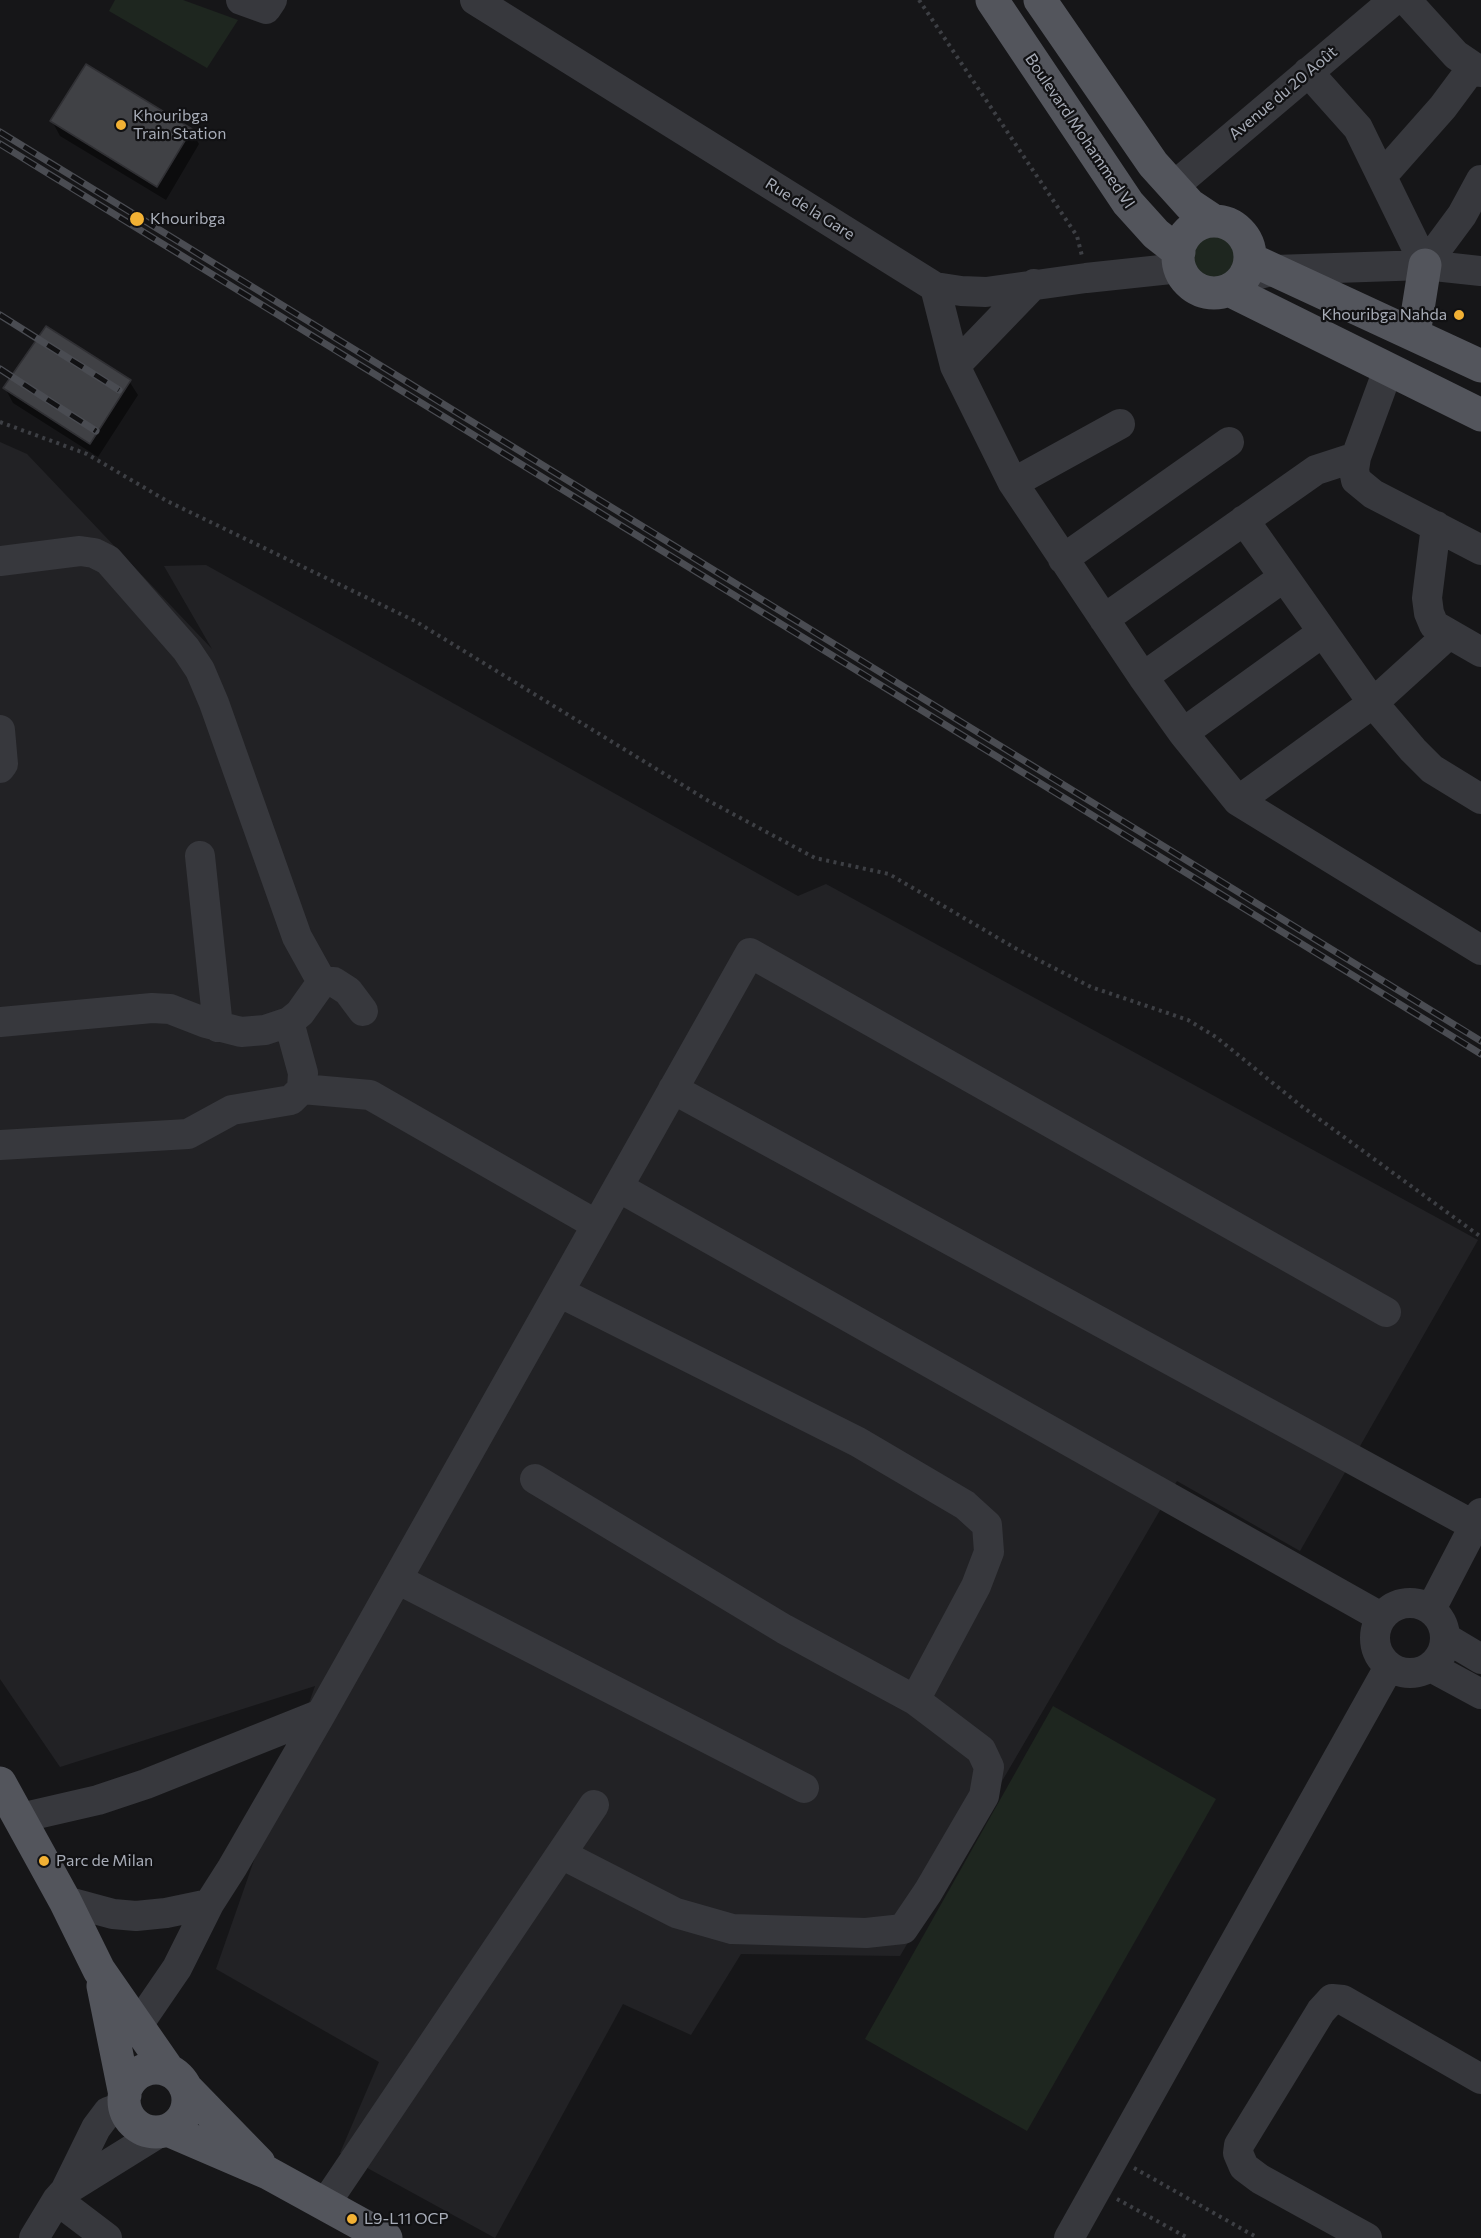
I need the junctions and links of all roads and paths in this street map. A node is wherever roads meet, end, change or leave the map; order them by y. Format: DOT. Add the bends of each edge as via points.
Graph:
graph roads {
  1 [pos="241,0"];
  2 [pos="272,0"];
  3 [pos="475,0"];
  4 [pos="919,0"];
  5 [pos="992,0"];
  6 [pos="1040,0"];
  7 [pos="1394,0"];
  8 [pos="1406,0"];
  9 [pos="1477,70"];
  10 [pos="1308,72"];
  11 [pos="1382,176"];
  12 [pos="1480,186"];
  13 [pos="1173,187"];
  14 [pos="1214,221"];
  15 [pos="1180,260"];
  16 [pos="1425,265"];
  17 [pos="1481,271"];
  18 [pos="1250,274"];
  19 [pos="1086,278"];
  20 [pos="1034,284"];
  21 [pos="935,287"];
  22 [pos="1414,334"];
  23 [pos="955,366"];
  24 [pos="1481,366"];
  25 [pos="1388,370"];
  26 [pos="1481,415"];
  27 [pos="0,422"];
  28 [pos="1120,424"];
  29 [pos="1229,442"];
  30 [pos="1356,457"];
  31 [pos="1013,483"];
  32 [pos="1244,520"];
  33 [pos="1437,526"];
  34 [pos="1481,550"];
  35 [pos="1063,560"];
  36 [pos="0,561"];
  37 [pos="1284,577"];
  38 [pos="1104,619"];
  39 [pos="1323,632"];
  40 [pos="1449,634"];
  41 [pos="1481,652"];
  42 [pos="1143,677"];
  43 [pos="1373,703"];
  44 [pos="0,730"];
  45 [pos="1183,733"];
  46 [pos="0,768"];
  47 [pos="1481,799"];
  48 [pos="1238,801"];
  49 [pos="200,856"];
  50 [pos="1481,950"];
  51 [pos="322,982"];
  52 [pos="363,1011"];
  53 [pos="0,1022"];
  54 [pos="289,1022"];
  55 [pos="219,1027"];
  56 [pos="302,1089"];
  57 [pos="673,1089"];
  58 [pos="0,1145"];
  59 [pos="618,1187"];
  60 [pos="590,1221"];
  61 [pos="1481,1237"];
  62 [pos="559,1292"];
  63 [pos="1386,1312"];
  64 [pos="535,1479"];
  65 [pos="1478,1520"];
  66 [pos="397,1579"];
  67 [pos="1431,1609"];
  68 [pos="1381,1617"];
  69 [pos="1446,1638"];
  70 [pos="1481,1659"];
  71 [pos="1389,1667"];
  72 [pos="1431,1667"];
  73 [pos="1481,1694"];
  74 [pos="915,1700"];
  75 [pos="321,1714"];
  76 [pos="0,1783"];
  77 [pos="804,1788"];
  78 [pos="594,1805"];
  79 [pos="20,1818"];
  80 [pos="561,1854"];
  81 [pos="65,1901"];
  82 [pos="209,1904"];
  83 [pos="99,1970"];
  84 [pos="138,2025"];
  85 [pos="177,2079"];
  86 [pos="1481,2079"];
  87 [pos="125,2100"];
  88 [pos="164,2131"];
  89 [pos="1115,2158"];
  90 [pos="268,2173"];
  91 [pos="1098,2188"];
  92 [pos="61,2196"];
  93 [pos="325,2204"];
  94 [pos="33,2238"];
  95 [pos="107,2238"];
  96 [pos="386,2238"];
  97 [pos="1069,2238"];
  98 [pos="1188,2238"];
  99 [pos="1258,2238"];
  100 [pos="1367,2238"];
  1 -- 2 [label="street" via="266,9"];
  3 -- 21 [label="street, Rue de la Gare"];
  4 -- 19 [label="path" via="1077,236"];
  5 -- 15 [label="main road, Boulevard Mohammed VI" via="1128,203"];
  6 -- 13 [label="main road" via="1133,138"];
  7 -- 10 [label="street, Avenue du 20 Août"];
  8 -- 9 [label="street" via="1456,55"];
  9 -- 11 [label="street"];
  10 -- 11 [label="street" via="1358,128"];
  10 -- 13 [label="street, Avenue du 20 Août"];
  11 -- 16 [label="street"];
  12 -- 16 [label="street"];
  13 -- 14 [label="main road" via="1190,205"];
  14 -- 15 [label="main road" via="1187,234"];
  14 -- 18 [label="main road" via="1240,232 1248,245"];
  15 -- 18 [label="main road" via="1187,281 1199,290 1214,293"];
  15 -- 19 [label="street, Rue de la Gare"];
  16 -- 17 [label="street"];
  16 -- 18 [label="street"];
  16 -- 22 [label="main road"];
  18 -- 22 [label="main road"];
  18 -- 25 [label="main road"];
  19 -- 20 [label="street, Rue de la Gare"];
  20 -- 21 [label="street, Rue de la Gare" via="986,292"];
  20 -- 23 [label="street"];
  21 -- 23 [label="street"];
  22 -- 24 [label="main road"];
  23 -- 31 [label="street"];
  25 -- 26 [label="main road"];
  25 -- 30 [label="street"];
  27 -- 61 [label="path" via="87,454 167,501 415,621 707,800 815,858 889,874 1015,948 1091,987 1188,1020 1216,1037 1300,1105"];
  28 -- 31 [label="street"];
  29 -- 35 [label="street"];
  30 -- 32 [label="street" via="1316,470"];
  30 -- 33 [label="street" via="1356,480 1363,487"];
  31 -- 35 [label="street"];
  32 -- 37 [label="street"];
  32 -- 38 [label="street"];
  33 -- 34 [label="street"];
  33 -- 40 [label="street" via="1427,598 1434,625"];
  35 -- 38 [label="street"];
  36 -- 51 [label="street" via="80,551 94,553 108,560 186,649 214,703 297,937"];
  37 -- 39 [label="street"];
  37 -- 42 [label="street"];
  38 -- 42 [label="street"];
  39 -- 43 [label="street"];
  39 -- 45 [label="street"];
  40 -- 41 [label="street"];
  40 -- 43 [label="street"];
  42 -- 45 [label="street"];
  43 -- 47 [label="street" via="1432,769"];
  43 -- 48 [label="street"];
  44 -- 46 [label="street"];
  45 -- 48 [label="street"];
  48 -- 50 [label="street"];
  49 -- 55 [label="street"];
  51 -- 52 [label="street" via="334,982 348,991"];
  51 -- 54 [label="street"];
  53 -- 55 [label="street" via="152,1008 170,1009"];
  54 -- 55 [label="street" via="241,1032"];
  54 -- 56 [label="street" via="303,1073"];
  56 -- 58 [label="street" via="291,1100 232,1110 188,1134"];
  56 -- 60 [label="street" via="370,1095"];
  57 -- 59 [label="street"];
  57 -- 63 [label="street" via="750,953"];
  57 -- 65 [label="street"];
  59 -- 62 [label="street"];
  59 -- 68 [label="street"];
  62 -- 66 [label="street"];
  62 -- 74 [label="street" via="858,1442 965,1505 987,1525 989,1552 976,1586"];
  64 -- 74 [label="street" via="784,1629"];
  65 -- 67 [label="street"];
  66 -- 75 [label="street"];
  66 -- 77 [label="street"];
  67 -- 68 [label="street" via="1410,1602 1389,1609"];
  67 -- 69 [label="street" via="1439,1617"];
  68 -- 71 [label="street" via="1374,1638 1381,1659"];
  69 -- 70 [label="street"];
  69 -- 72 [label="street" via="1439,1659"];
  71 -- 72 [label="street" via="1410,1674"];
  71 -- 89 [label="street"];
  72 -- 73 [label="street"];
  74 -- 80 [label="street" via="981,1750 989,1767 984,1796 903,1929 866,1933 732,1929 676,1913"];
  75 -- 79 [label="street" via="136,1788"];
  75 -- 82 [label="street"];
  76 -- 79 [label="main road"];
  78 -- 80 [label="street"];
  79 -- 81 [label="main road"];
  80 -- 93 [label="street"];
  81 -- 82 [label="street" via="136,1916"];
  81 -- 83 [label="main road"];
  82 -- 84 [label="street" via="177,1968"];
  83 -- 84 [label="main road"];
  83 -- 87 [label="main road"];
  84 -- 85 [label="main road"];
  85 -- 87 [label="main road" via="158,2069 147,2070 129,2084"];
  85 -- 88 [label="main road" via="188,2099 186,2112 179,2123"];
  85 -- 90 [label="main road"];
  86 -- 100 [label="street" via="1343,2000 1332,1999 1320,2011 1239,2145 1238,2153 1244,2167 1260,2179"];
  87 -- 88 [label="main road" via="128,2115 141,2128"];
  87 -- 92 [label="street" via="108,2112 96,2128"];
  88 -- 90 [label="main road"];
  88 -- 92 [label="street"];
  89 -- 91 [label="street"];
  89 -- 99 [label="path"];
  90 -- 93 [label="main road"];
  91 -- 97 [label="street"];
  91 -- 98 [label="path"];
  92 -- 94 [label="street"];
  92 -- 95 [label="street"];
  93 -- 96 [label="main road"];
}
